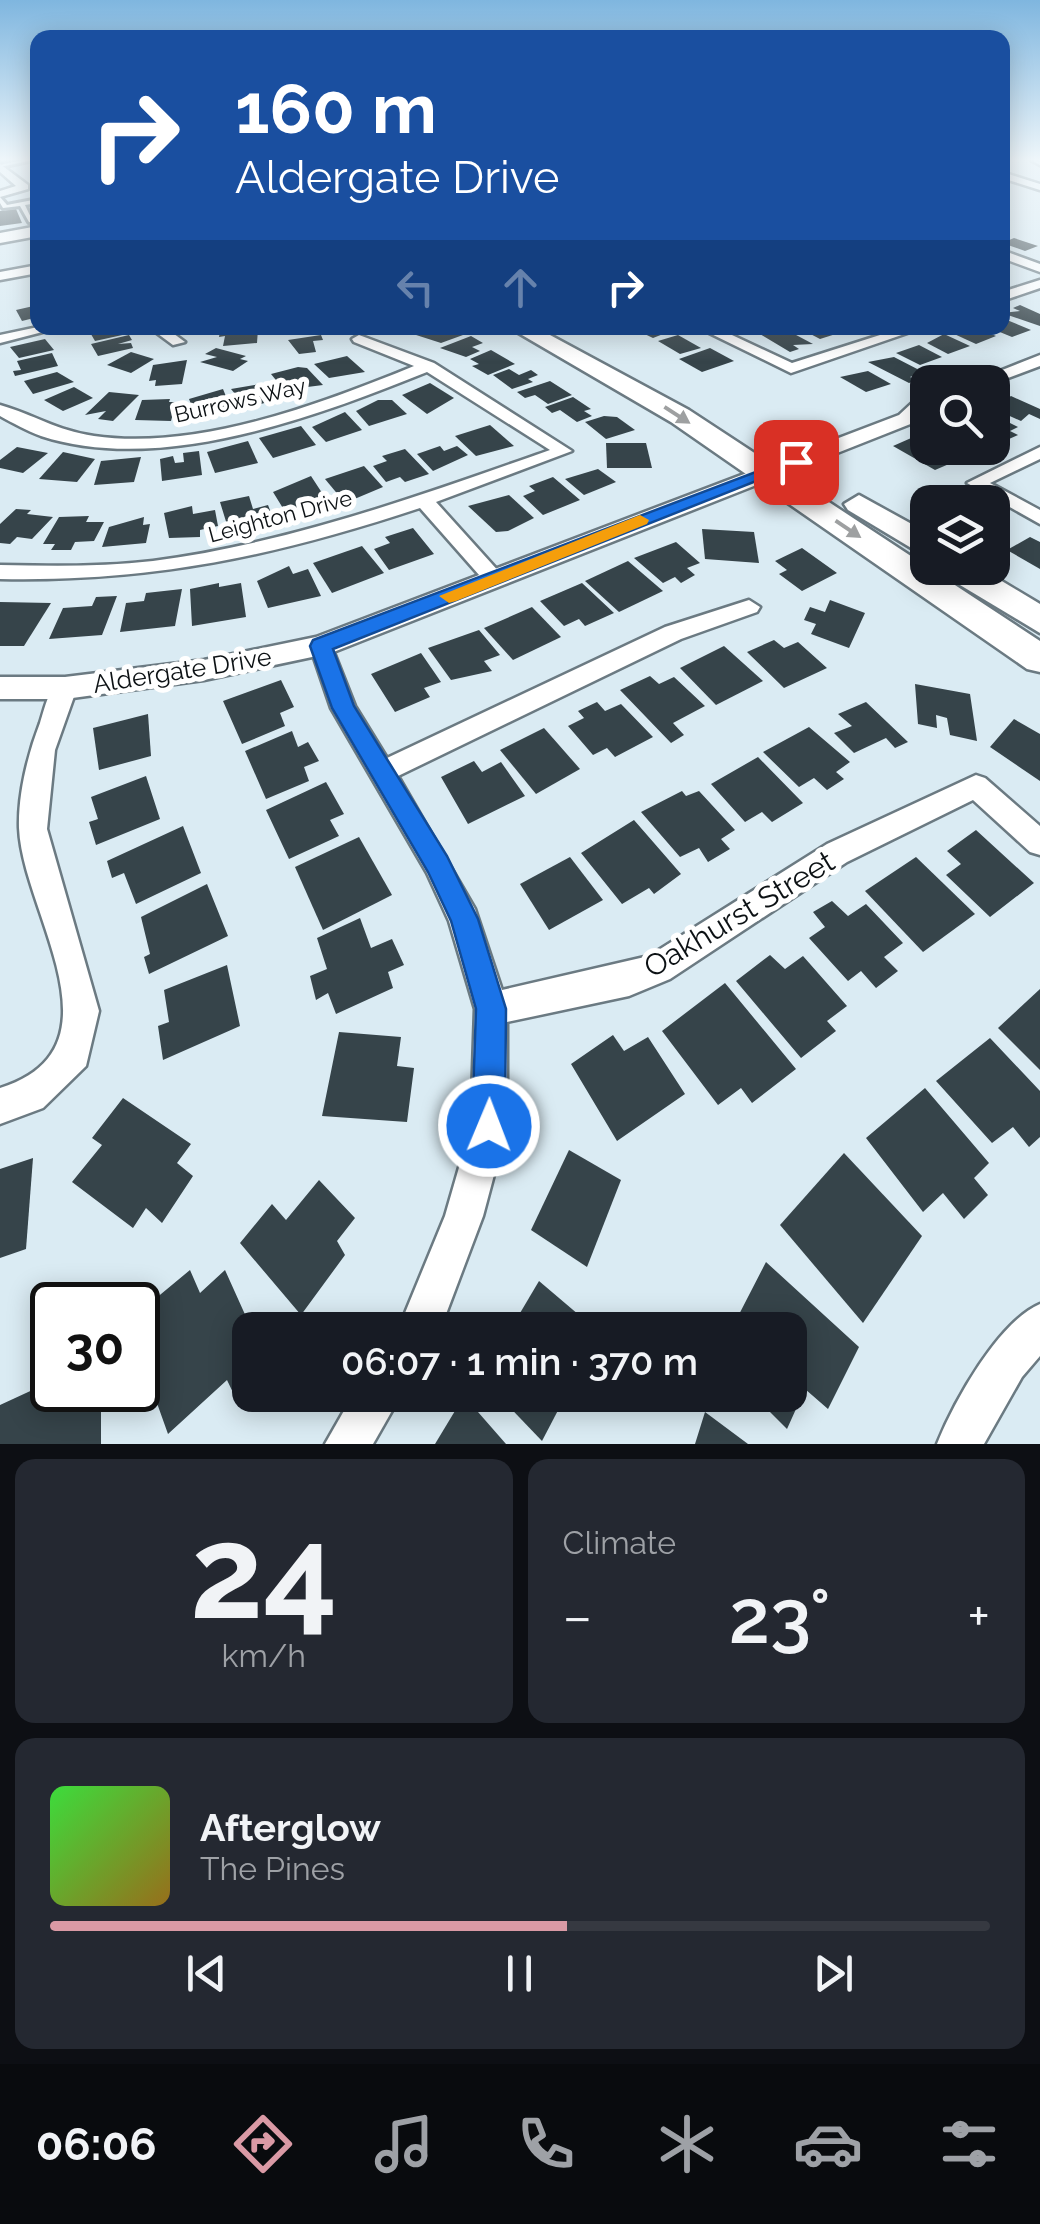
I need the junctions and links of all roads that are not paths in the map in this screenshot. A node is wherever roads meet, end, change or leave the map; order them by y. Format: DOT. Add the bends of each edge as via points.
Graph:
graph roads {
  1 [pos="30,227"];
  2 [pos="0,238"];
  3 [pos="30,241"];
  4 [pos="0,246"];
  5 [pos="1010,257"];
  6 [pos="1040,268"];
  7 [pos="30,270"];
  8 [pos="0,276"];
  9 [pos="1040,284"];
  10 [pos="1010,294"];
  11 [pos="30,333"];
  12 [pos="167,335"];
  13 [pos="535,335"];
  14 [pos="578,335"];
  15 [pos="721,335"];
  16 [pos="893,335"];
  17 [pos="0,339"];
  18 [pos="359,339"];
  19 [pos="178,342"];
  20 [pos="1040,360"];
  21 [pos="429,366"];
  22 [pos="1010,371"];
  23 [pos="0,410"];
  24 [pos="910,415"];
  25 [pos="1040,452"];
  26 [pos="774,464"];
  27 [pos="423,500"];
  28 [pos="1040,518"];
  29 [pos="910,538"];
  30 [pos="0,572"];
  31 [pos="494,579"];
  32 [pos="984,585"];
  33 [pos="750,607"];
  34 [pos="1040,621"];
  35 [pos="321,646"];
  36 [pos="1040,659"];
  37 [pos="0,688"];
  38 [pos="65,688"];
  39 [pos="380,773"];
  40 [pos="1040,843"];
  41 [pos="491,1009"];
  42 [pos="0,1106"];
  43 [pos="426,1312"];
  44 [pos="1040,1325"];
  45 [pos="369,1412"];
  46 [pos="347,1444"];
  47 [pos="960,1444"];
  1 -- 2 [label="main road"];
  3 -- 4 [label="main road"];
  5 -- 6 [label="street"];
  7 -- 8 [label="street"];
  9 -- 10 [label="street"];
  11 -- 17 [label="street"];
  12 -- 19 [label="street"];
  13 -- 26 [label="main road, one-way"];
  14 -- 26 [label="main road" via="658,376"];
  15 -- 16 [label="street" via="791,368"];
  18 -- 21 [label="street"];
  20 -- 22 [label="street"];
  21 -- 23 [label="street, Burrows Way" via="254,424 173,439 65,437"];
  21 -- 27 [label="street, Leighton Drive" via="563,451"];
  24 -- 26 [label="street, Aldergate Drive"];
  25 -- 28 [label="street" via="976,482"];
  26 -- 29 [label="main road"];
  26 -- 31 [label="street, Aldergate Drive"];
  26 -- 36 [label="main road, one-way"];
  27 -- 30 [label="street, Leighton Drive" via="232,558 120,573"];
  27 -- 31 [label="street"];
  31 -- 35 [label="street, Aldergate Drive"];
  32 -- 34 [label="main road"];
  33 -- 39 [label="street" via="673,634"];
  35 -- 38 [label="street, Aldergate Drive"];
  35 -- 39 [label="street" via="343,708"];
  37 -- 38 [label="street, Aldergate Drive"];
  38 -- 42 [label="street" via="42,750 34,830 84,1010 74,1054 31,1096"];
  39 -- 41 [label="street" via="464,919"];
  40 -- 41 [label="street, Oakhurst Street" via="976,786 837,853 659,968"];
  41 -- 43 [label="street" via="489,1126 464,1216"];
  44 -- 47 [label="street" via="1007,1362"];
  45 -- 46 [label="street"];
}
